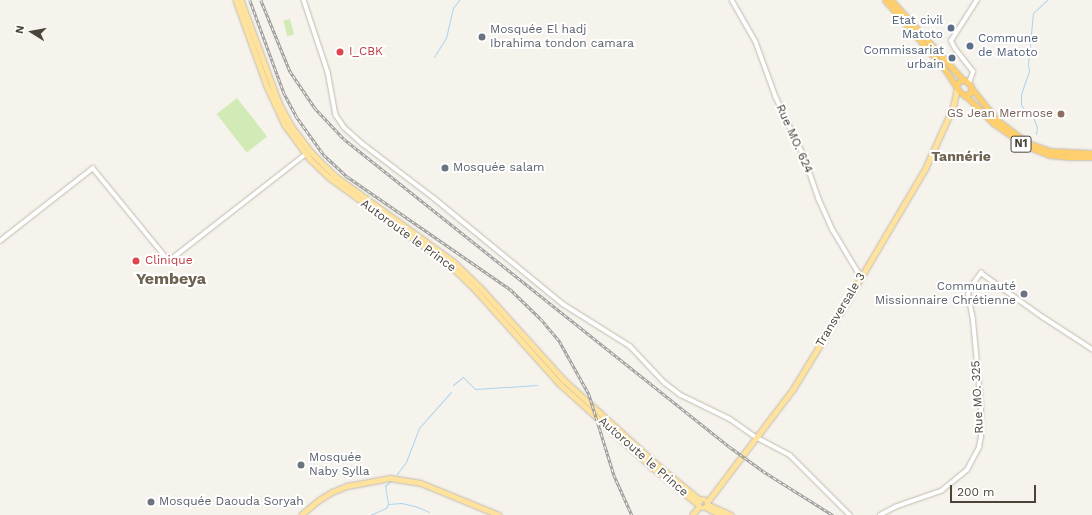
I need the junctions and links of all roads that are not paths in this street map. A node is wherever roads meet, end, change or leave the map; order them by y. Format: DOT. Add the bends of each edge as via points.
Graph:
graph roads {
  1 [pos="236,0"];
  2 [pos="241,0"];
  3 [pos="304,0"];
  4 [pos="732,0"];
  5 [pos="885,0"];
  6 [pos="891,0"];
  7 [pos="977,0"];
  8 [pos="963,80"];
  9 [pos="969,83"];
  10 [pos="956,87"];
  11 [pos="972,89"];
  12 [pos="966,96"];
  13 [pos="953,107"];
  14 [pos="1092,153"];
  15 [pos="306,154"];
  16 [pos="1092,157"];
  17 [pos="0,241"];
  18 [pos="861,277"];
  19 [pos="1092,349"];
  20 [pos="756,437"];
  21 [pos="699,504"];
  22 [pos="708,504"];
  23 [pos="302,515"];
  24 [pos="499,515"];
  25 [pos="692,515"];
  26 [pos="722,515"];
  27 [pos="731,515"];
  28 [pos="850,515"];
  29 [pos="880,515"];
  1 -- 15 [label="main road, Autoroute le Prince" via="279,112"];
  2 -- 21 [label="main road, Autoroute le Prince" via="279,103 290,124 311,152 334,175 454,262 564,380"];
  3 -- 20 [label="street" via="328,72 336,115 344,127 563,304 630,346 664,382 730,419"];
  4 -- 18 [label="street, Rue MO. 624" via="756,42 776,97 804,156 833,230"];
  5 -- 10 [label="highway" via="944,68"];
  6 -- 8 [label="highway"];
  7 -- 9 [label="street" via="951,41 973,72"];
  8 -- 9 [label="highway"];
  8 -- 10 [label="highway"];
  9 -- 11 [label="highway"];
  10 -- 12 [label="highway"];
  10 -- 13 [label="main road, Transversale 3"];
  11 -- 12 [label="highway"];
  11 -- 14 [label="highway, N1" via="997,120 1028,143 1050,151"];
  12 -- 13 [label="main road, Transversale 3" via="960,98"];
  12 -- 16 [label="highway, N1" via="993,123 1026,146 1049,155 1068,158"];
  13 -- 18 [label="main road, Transversale 3" via="922,174"];
  15 -- 17 [label="street" via="169,261 93,168"];
  15 -- 21 [label="main road, Autoroute le Prince" via="330,178 453,268 560,384 652,467"];
  18 -- 20 [label="main road, Transversale 3" via="793,389"];
  19 -- 29 [label="street, Rue MO. 325" via="981,273 968,295 981,407 979,447 967,470 941,491"];
  20 -- 22 [label="main road, Transversale 3"];
  20 -- 28 [label="street" via="797,461"];
  21 -- 22 [label="main road" via="703,509"];
  21 -- 22 [label="main road" via="703,499"];
  21 -- 25 [label="main road"];
  22 -- 26 [label="main road"];
  22 -- 27 [label="main road"];
  23 -- 24 [label="main road" via="332,492 347,486 390,478 421,484"];
}
